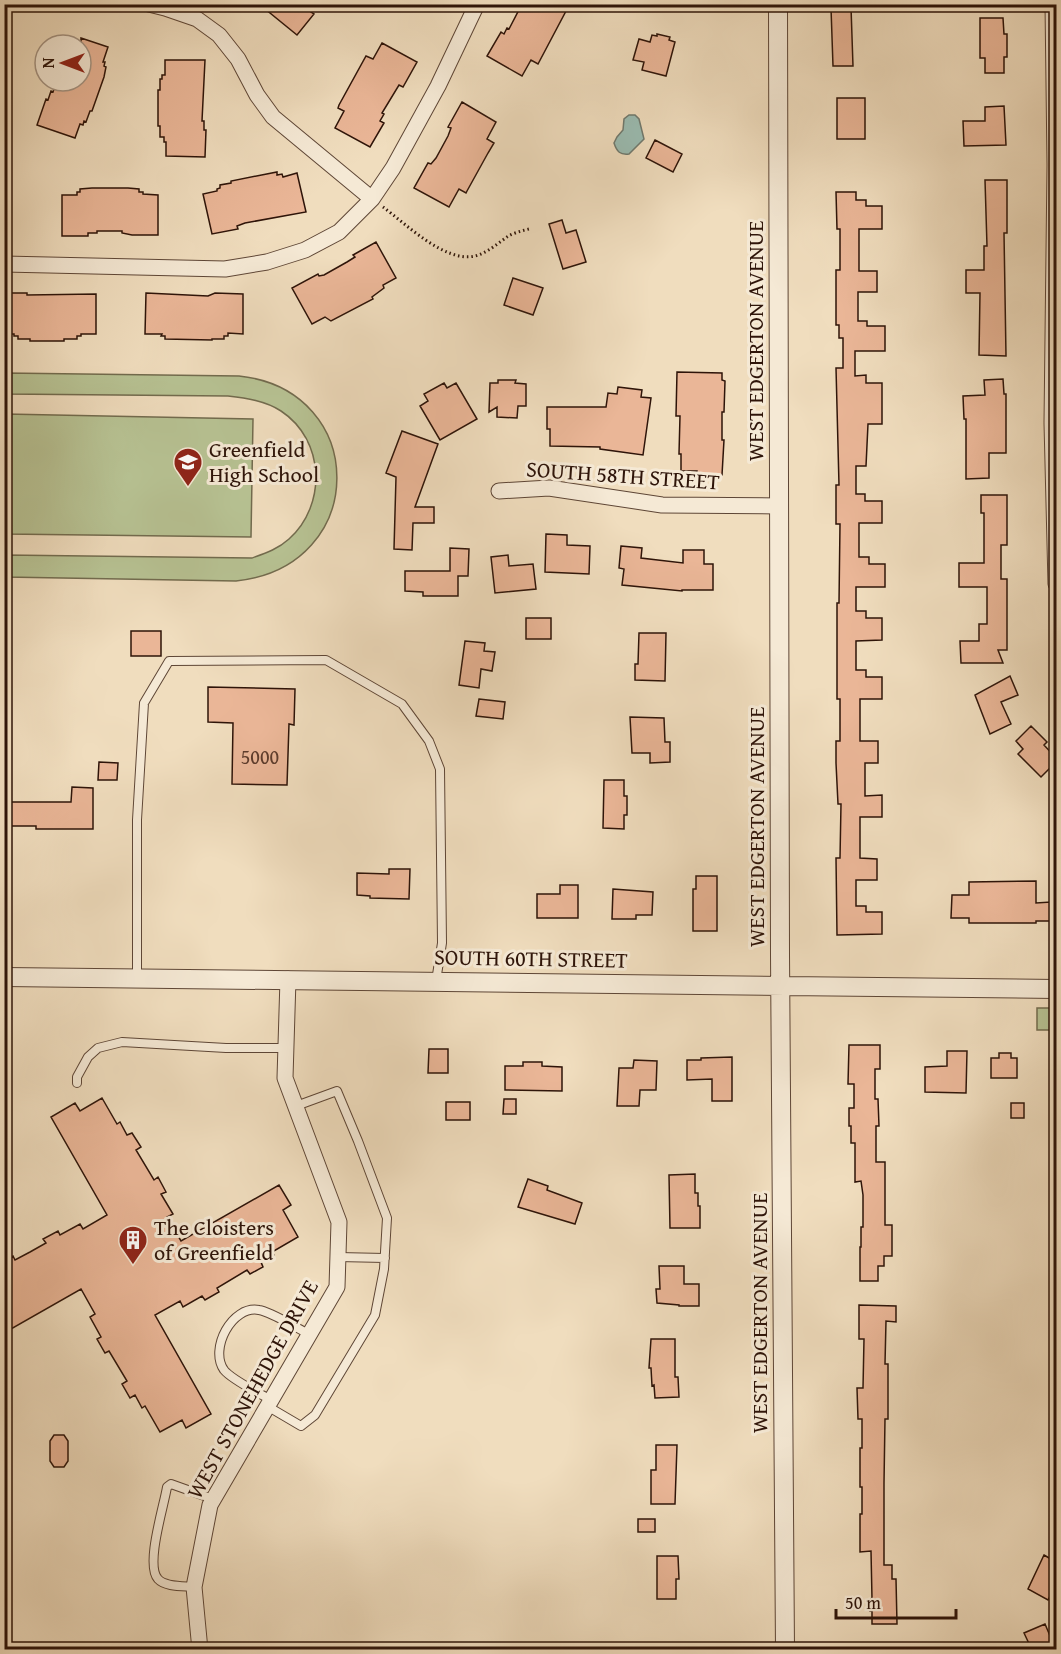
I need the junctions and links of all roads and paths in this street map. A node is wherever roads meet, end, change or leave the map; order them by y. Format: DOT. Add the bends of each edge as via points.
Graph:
graph roads {
  1 [pos="149,4"];
  2 [pos="477,4"];
  3 [pos="778,4"];
  4 [pos="1053,4"];
  5 [pos="1056,165"];
  6 [pos="372,199"];
  7 [pos="529,229"];
  8 [pos="4,264"];
  9 [pos="499,491"];
  10 [pos="780,506"];
  11 [pos="1056,584"];
  12 [pos="4,977"];
  13 [pos="137,978"];
  14 [pos="288,979"];
  15 [pos="436,981"];
  16 [pos="781,984"];
  17 [pos="1056,989"];
  18 [pos="286,1048"];
  19 [pos="77,1083"];
  20 [pos="296,1106"];
  21 [pos="338,1257"];
  22 [pos="385,1258"];
  23 [pos="309,1334"];
  24 [pos="269,1403"];
  25 [pos="213,1499"];
  26 [pos="194,1587"];
  27 [pos="200,1650"];
  28 [pos="785,1650"];
  1 -- 6 [label="street" via="197,19 219,35 273,117"];
  2 -- 6 [label="street" via="438,86"];
  3 -- 10 [label="street, WEST EDGERTON AVENUE"];
  4 -- 5 [label="street"];
  5 -- 11 [label="street" via="1052,423"];
  6 -- 7 [label="path" via="449,255 475,256 509,235"];
  6 -- 8 [label="street" via="339,232 305,250 267,262 225,269"];
  9 -- 10 [label="street, SOUTH 58TH STREET" via="549,488 662,505"];
  10 -- 16 [label="street, WEST EDGERTON AVENUE"];
  12 -- 13 [label="street, SOUTH 60TH STREET"];
  13 -- 14 [label="street, SOUTH 60TH STREET"];
  13 -- 15 [label="lane" via="137,820 144,703 169,661 326,660 402,704 429,741 440,769 442,943"];
  14 -- 15 [label="street, SOUTH 60TH STREET"];
  14 -- 18 [label="street, WEST STONEHEDGE DRIVE"];
  15 -- 16 [label="street, SOUTH 60TH STREET"];
  16 -- 17 [label="street, SOUTH 60TH STREET"];
  16 -- 28 [label="street, WEST EDGERTON AVENUE"];
  18 -- 19 [label="lane" via="122,1042 98,1048 88,1057"];
  18 -- 20 [label="street, WEST STONEHEDGE DRIVE" via="285,1078"];
  20 -- 21 [label="street, WEST STONEHEDGE DRIVE" via="339,1222"];
  20 -- 22 [label="lane" via="337,1091 387,1218"];
  21 -- 22 [label="lane"];
  21 -- 23 [label="street, WEST STONEHEDGE DRIVE" via="337,1287"];
  22 -- 24 [label="lane" via="375,1316 315,1415 301,1426"];
  23 -- 24 [label="street, WEST STONEHEDGE DRIVE"];
  23 -- 24 [label="lane" via="258,1310 243,1312 231,1321 218,1348 224,1369"];
  24 -- 25 [label="street, WEST STONEHEDGE DRIVE"];
  25 -- 26 [label="street, WEST STONEHEDGE DRIVE"];
  25 -- 26 [label="lane" via="171,1484 167,1487 155,1545 155,1575 162,1583"];
  26 -- 27 [label="street, WEST STONEHEDGE DRIVE"];
}
